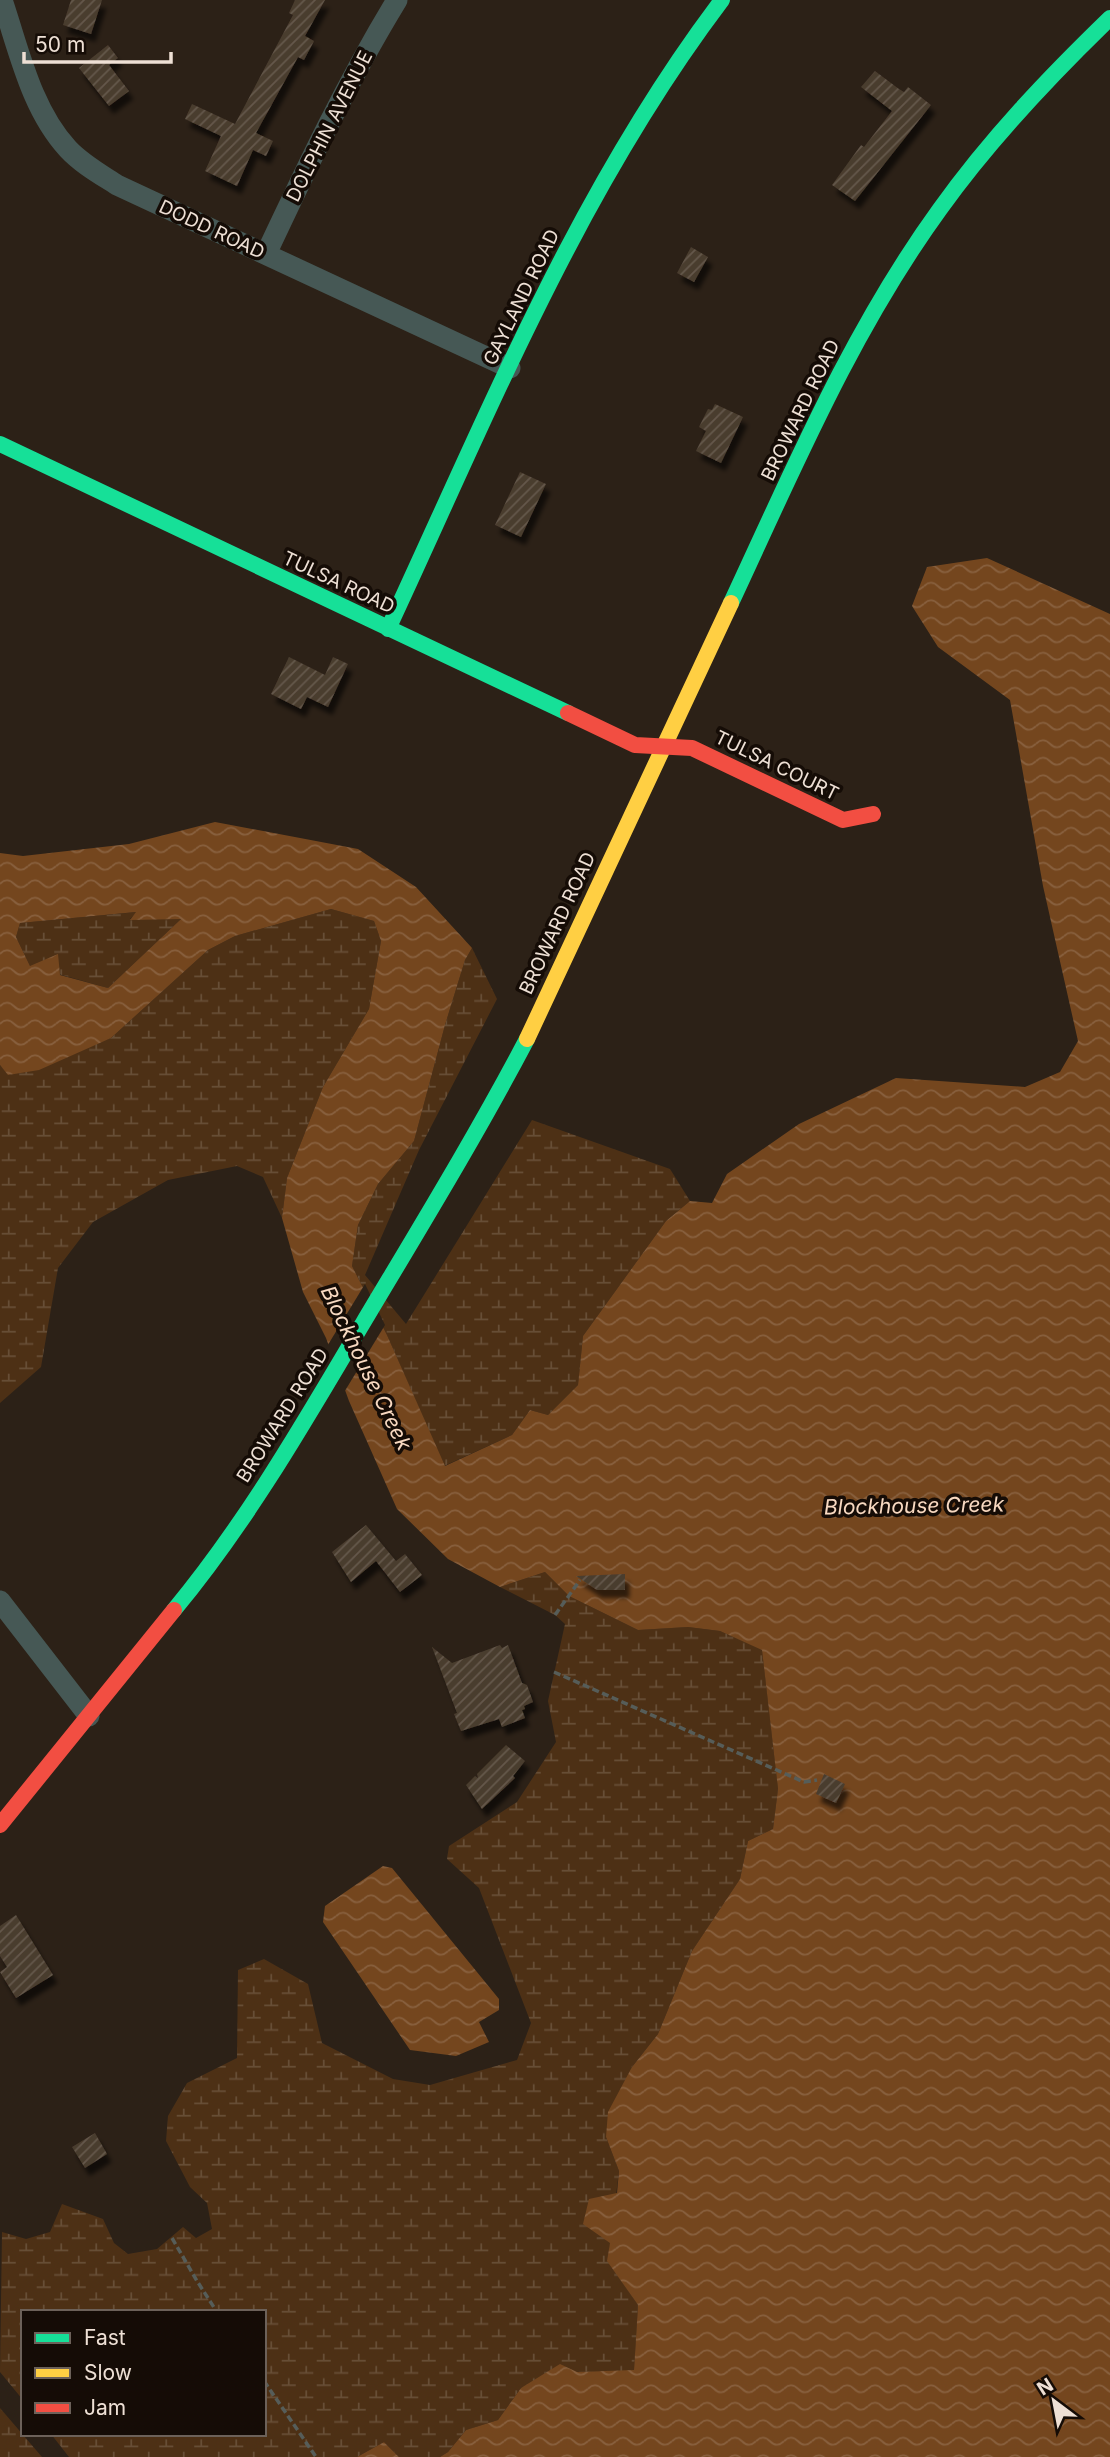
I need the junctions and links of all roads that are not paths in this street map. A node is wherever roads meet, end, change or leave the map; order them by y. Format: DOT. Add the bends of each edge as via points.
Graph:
graph roads {
  1 [pos="2,0"];
  2 [pos="397,0"];
  3 [pos="722,0"];
  4 [pos="1110,18"];
  5 [pos="266,254"];
  6 [pos="510,368"];
  7 [pos="0,444"];
  8 [pos="388,629"];
  9 [pos="663,747"];
  10 [pos="873,814"];
  11 [pos="0,1601"];
  12 [pos="89,1716"];
  13 [pos="0,1825"];
  1 -- 5 [label="street, DODD ROAD" via="29,83 68,149 117,184"];
  2 -- 5 [label="street, DOLPHIN AVENUE" via="327,124"];
  3 -- 6 [label="main road, GAYLAND ROAD" via="652,97 604,177"];
  4 -- 9 [label="main road, BROWARD ROAD" via="989,145 894,278 829,393"];
  5 -- 6 [label="street, DODD ROAD"];
  6 -- 8 [label="main road, GAYLAND ROAD"];
  7 -- 8 [label="main road, TULSA ROAD"];
  8 -- 9 [label="main road, TULSA ROAD" via="635,745"];
  9 -- 10 [label="main road, TULSA COURT" via="692,748 843,820"];
  9 -- 12 [label="main road, BROWARD ROAD" via="486,1117 321,1394 213,1563"];
  11 -- 12 [label="street"];
  12 -- 13 [label="main road, BROWARD ROAD"];
}
